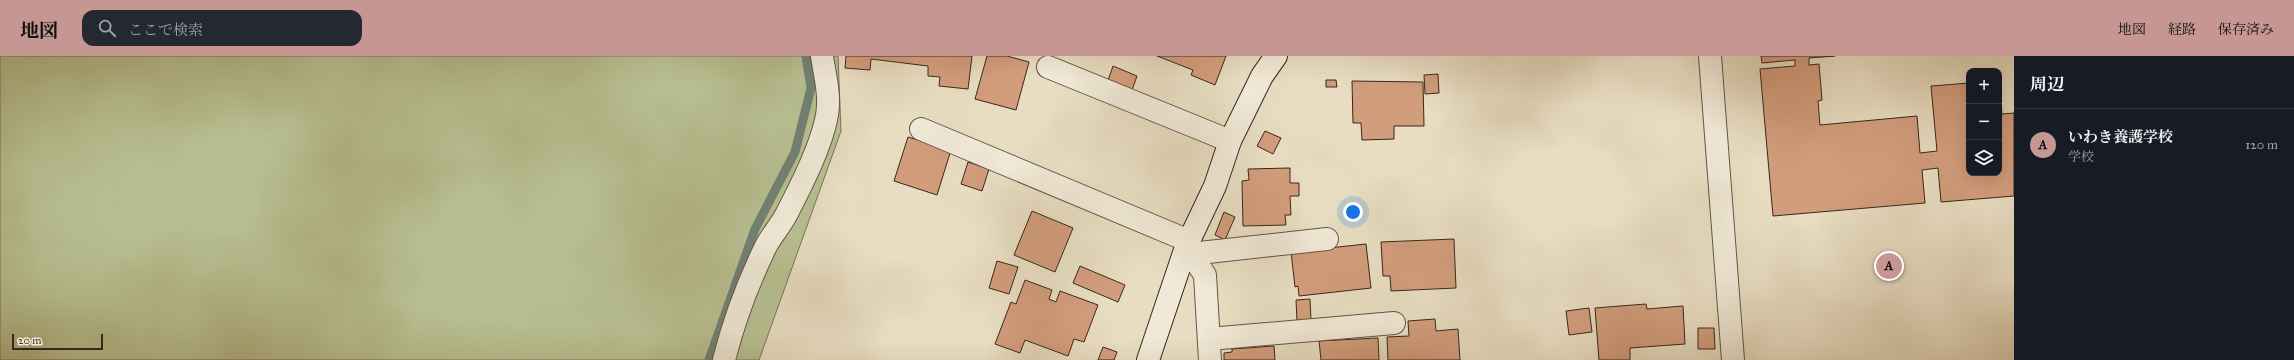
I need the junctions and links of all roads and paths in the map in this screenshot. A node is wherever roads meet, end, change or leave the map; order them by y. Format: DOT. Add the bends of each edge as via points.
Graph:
graph roads {
  1 [pos="822,56"];
  2 [pos="1276,56"];
  3 [pos="1710,56"];
  4 [pos="1261,66"];
  5 [pos="1048,67"];
  6 [pos="922,129"];
  7 [pos="1230,141"];
  8 [pos="1327,239"];
  9 [pos="1188,247"];
  10 [pos="1394,323"];
  11 [pos="1210,350"];
  12 [pos="724,360"];
  13 [pos="1148,360"];
  14 [pos="1733,360"];
  1 -- 12 [label="street" via="828,104 825,124 798,190 767,244 748,284 732,325"];
  2 -- 4 [label="street"];
  3 -- 14 [label="street"];
  4 -- 7 [label="street"];
  5 -- 7 [label="street"];
  6 -- 9 [label="street"];
  7 -- 9 [label="street"];
  8 -- 9 [label="street"];
  9 -- 11 [label="street" via="1205,275"];
  9 -- 13 [label="street"];
  10 -- 11 [label="street"];
}
